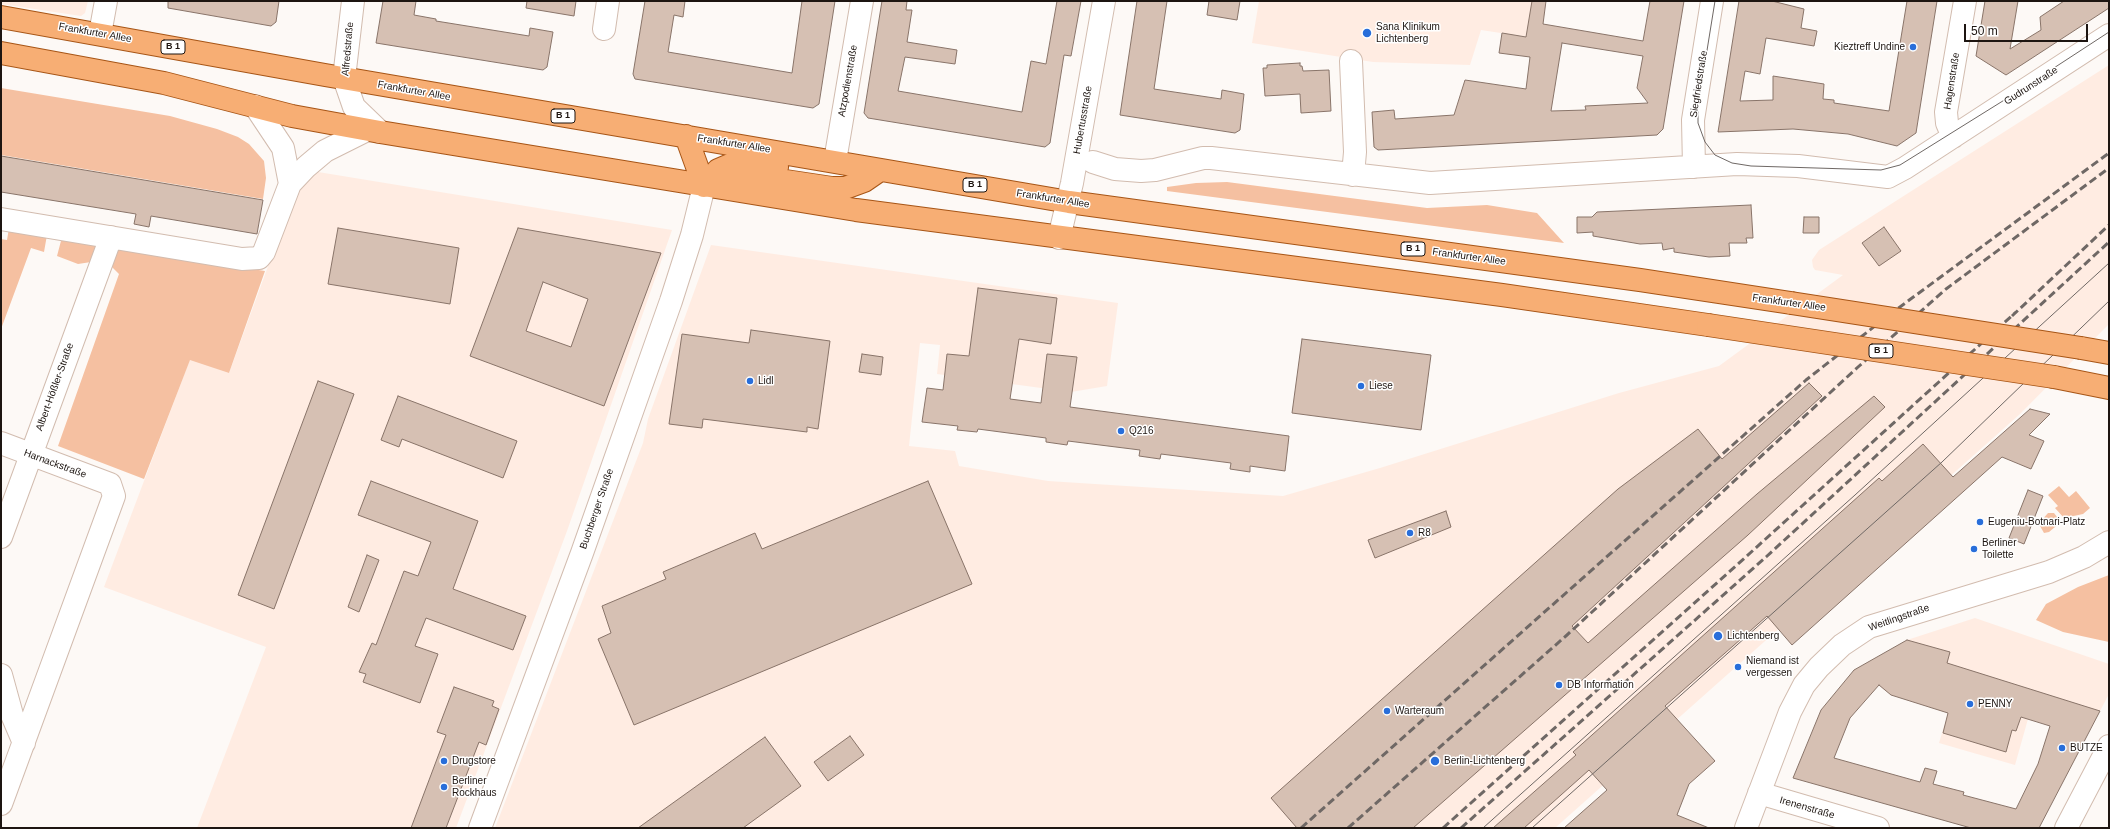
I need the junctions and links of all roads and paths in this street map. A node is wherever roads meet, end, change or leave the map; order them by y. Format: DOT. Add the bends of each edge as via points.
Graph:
graph roads {
  1 [pos="106,1"];
  2 [pos="354,1"];
  3 [pos="608,1"];
  4 [pos="862,1"];
  5 [pos="1104,1"];
  6 [pos="1712,1"];
  7 [pos="1965,1"];
  8 [pos="1,17"];
  9 [pos="604,29"];
  10 [pos="100,34"];
  11 [pos="2109,36"];
  12 [pos="1,53"];
  13 [pos="1351,61"];
  14 [pos="344,78"];
  15 [pos="255,106"];
  16 [pos="373,131"];
  17 [pos="686,136"];
  18 [pos="1953,137"];
  19 [pos="835,161"];
  20 [pos="1093,162"];
  21 [pos="1694,167"];
  22 [pos="880,170"];
  23 [pos="1353,175"];
  24 [pos="290,184"];
  25 [pos="704,186"];
  26 [pos="1069,202"];
  27 [pos="1,219"];
  28 [pos="111,237"];
  29 [pos="1060,238"];
  30 [pos="2109,353"];
  31 [pos="2109,388"];
  32 [pos="1,443"];
  33 [pos="32,455"];
  34 [pos="1,537"];
  35 [pos="2109,542"];
  36 [pos="1,675"];
  37 [pos="24,743"];
  38 [pos="2109,746"];
  39 [pos="1759,793"];
  40 [pos="1,804"];
  41 [pos="480,828"];
  42 [pos="1746,828"];
  43 [pos="1878,828"];
  44 [pos="2066,828"];
  1 -- 10 [label="street"];
  2 -- 14 [label="street, Alfredstraße"];
  3 -- 9 [label="street"];
  4 -- 19 [label="street, Atzpodienstraße"];
  5 -- 26 [label="street, Hubertusstraße"];
  6 -- 21 [label="street, Siegfriedstraße" via="1693,120"];
  7 -- 18 [label="street, Hagenstraße" via="1946,112 1947,123"];
  8 -- 10 [label="main road, Frankfurter Allee / B 1"];
  10 -- 14 [label="main road, Frankfurter Allee / B 1"];
  11 -- 18 [label="street, Gudrunstraße"];
  12 -- 15 [label="main road, B 1" via="164,83"];
  13 -- 23 [label="street" via="1355,152"];
  14 -- 16 [label="street, Alfredstraße" via="354,107"];
  14 -- 17 [label="main road, Frankfurter Allee / B 1"];
  15 -- 16 [label="main road, B 1"];
  15 -- 24 [label="street" via="283,148"];
  16 -- 24 [label="street" via="325,151"];
  16 -- 25 [label="main road, B 1"];
  17 -- 19 [label="main road, Frankfurter Allee / B 1"];
  17 -- 25 [label="main road"];
  18 -- 21 [label="street" via="1888,177 1767,165"];
  19 -- 22 [label="main road, Frankfurter Allee / B 1"];
  19 -- 25 [label="main road" via="814,173 739,162 718,170"];
  20 -- 23 [label="street" via="1115,169 1141,171 1211,158"];
  21 -- 23 [label="street" via="1430,183"];
  22 -- 25 [label="main road" via="864,181 845,188 759,177"];
  22 -- 26 [label="main road, Frankfurter Allee / B 1"];
  24 -- 28 [label="street" via="264,252 259,258 242,259"];
  25 -- 29 [label="main road, B 1" via="874,213"];
  25 -- 41 [label="street, Buchberger Straße" via="671,301 582,553"];
  26 -- 29 [label="street, Hubertusstraße"];
  26 -- 30 [label="main road, Frankfurter Allee / B 1, bridge" via="1632,279"];
  27 -- 28 [label="street"];
  28 -- 33 [label="street, Albert-Hößler-Straße"];
  29 -- 31 [label="main road, B 1, bridge" via="1502,295 2054,377"];
  32 -- 33 [label="street, Harnackstraße"];
  33 -- 34 [label="street, Albert-Hößler-Straße"];
  33 -- 37 [label="street, Harnackstraße" via="110,484 114,496"];
  35 -- 39 [label="street, Weitlingstraße" via="2084,557 2049,572 1891,619 1869,627 1850,639 1830,656 1804,685 1790,712"];
  36 -- 37 [label="street" via="12,715"];
  37 -- 40 [label="street"];
  38 -- 44 [label="street"];
  39 -- 42 [label="street, Weitlingstraße"];
  39 -- 43 [label="street, Irenenstraße"];
}
